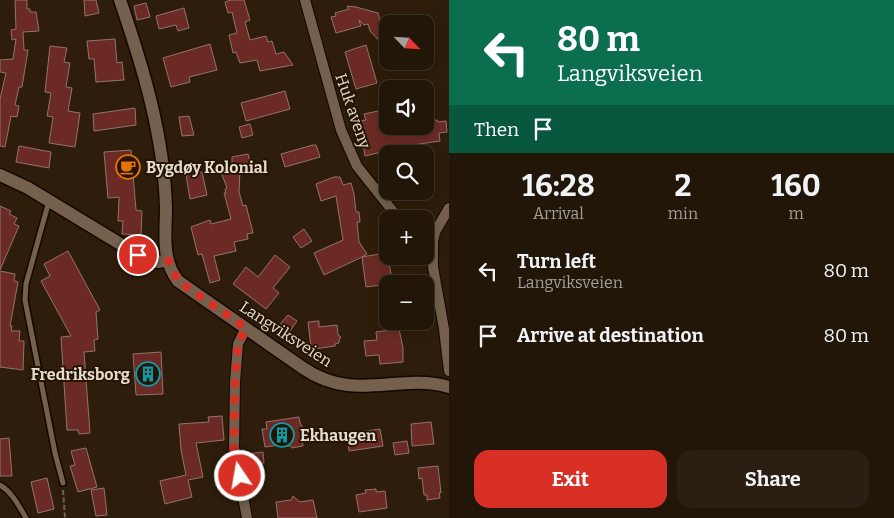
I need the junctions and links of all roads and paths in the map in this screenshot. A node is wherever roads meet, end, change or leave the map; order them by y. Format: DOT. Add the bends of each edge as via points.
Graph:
graph roads {
  1 [pos="120,0"];
  2 [pos="305,0"];
  3 [pos="0,175"];
  4 [pos="49,201"];
  5 [pos="449,208"];
  6 [pos="391,210"];
  7 [pos="434,234"];
  8 [pos="168,260"];
  9 [pos="433,265"];
  10 [pos="246,328"];
  11 [pos="449,371"];
  12 [pos="449,387"];
  13 [pos="63,483"];
  14 [pos="0,485"];
  15 [pos="26,518"];
  16 [pos="65,518"];
  17 [pos="247,518"];
  1 -- 8 [label="street" via="145,77 159,143 165,188"];
  2 -- 6 [label="street, Huk aveny" via="341,130 358,166"];
  3 -- 4 [label="street"];
  4 -- 8 [label="street" via="145,258 158,262"];
  4 -- 13 [label="lane" via="26,284 25,300"];
  5 -- 7 [label="street"];
  8 -- 10 [label="street, Langviksveien" via="178,281"];
  9 -- 11 [label="street"];
  10 -- 12 [label="street, Langviksveien" via="310,373 329,382 348,386 422,383"];
  10 -- 17 [label="street" via="238,344 234,448"];
  13 -- 16 [label="path"];
  14 -- 15 [label="lane"];
}
